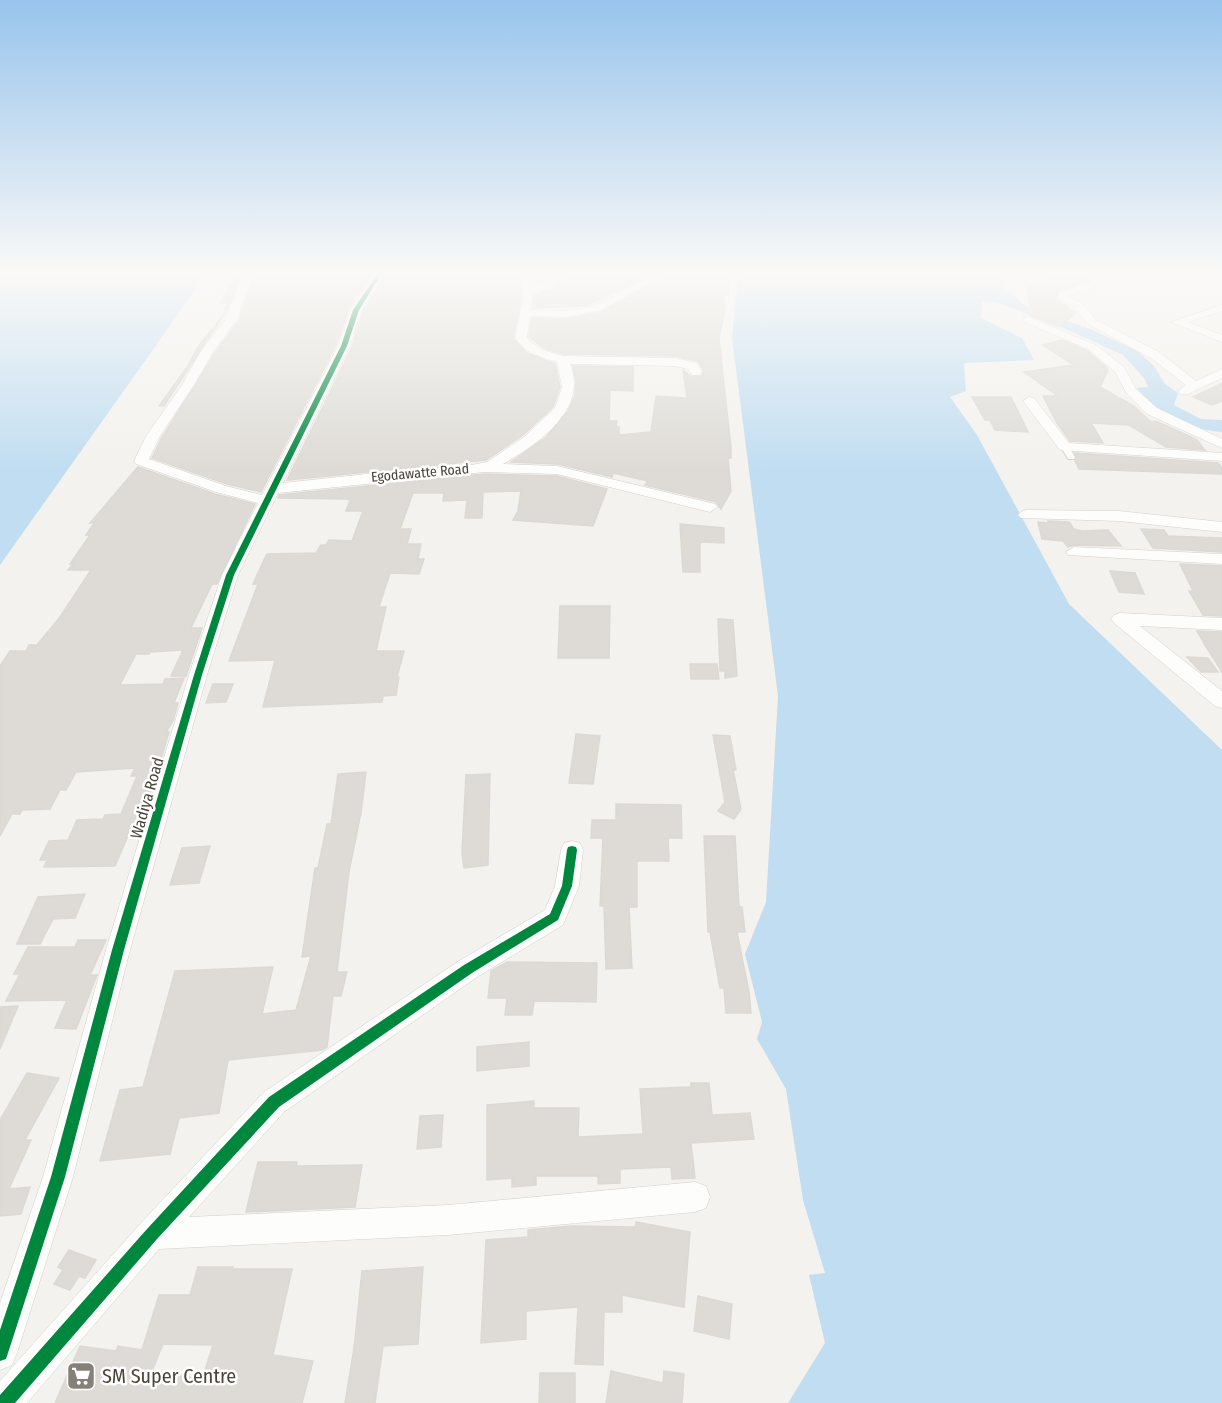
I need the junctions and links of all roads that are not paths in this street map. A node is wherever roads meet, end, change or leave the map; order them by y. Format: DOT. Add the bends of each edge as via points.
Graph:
graph roads {
  1 [pos="215,340"];
  2 [pos="346,340"];
  3 [pos="523,340"];
  4 [pos="1077,340"];
  5 [pos="1126,340"];
  6 [pos="562,360"];
  7 [pos="696,372"];
  8 [pos="1222,373"];
  9 [pos="1029,401"];
  10 [pos="1222,444"];
  11 [pos="1222,457"];
  12 [pos="486,468"];
  13 [pos="271,495"];
  14 [pos="710,507"];
  15 [pos="1026,515"];
  16 [pos="1222,527"];
  17 [pos="1074,552"];
  18 [pos="1222,560"];
  19 [pos="1222,624"];
  20 [pos="1222,701"];
  21 [pos="572,850"];
  22 [pos="695,1197"];
  23 [pos="152,1234"];
  24 [pos="0,1353"];
  25 [pos="4,1403"];
  1 -- 13 [label="street" via="141,461 221,489"];
  2 -- 13 [label="street, Wadiya Road"];
  3 -- 6 [label="street" via="539,353"];
  4 -- 10 [label="street" via="1092,347 1120,370 1131,391 1152,411"];
  5 -- 8 [label="street" via="1155,356 1192,386"];
  6 -- 7 [label="street" via="675,362 693,366"];
  6 -- 12 [label="street, Egodawatte Road" via="567,369 565,405 525,443"];
  9 -- 11 [label="street" via="1068,452"];
  12 -- 13 [label="street, Egodawatte Road" via="346,479"];
  12 -- 14 [label="street" via="557,470"];
  13 -- 24 [label="street, Wadiya Road" via="230,575 198,675 115,959 58,1177"];
  15 -- 16 [label="street" via="1119,516"];
  17 -- 18 [label="street"];
  19 -- 20 [label="street" via="1120,619"];
  21 -- 23 [label="street" via="567,886 554,917 468,969 274,1102"];
  22 -- 23 [label="street" via="448,1221"];
  23 -- 25 [label="street"];
}
